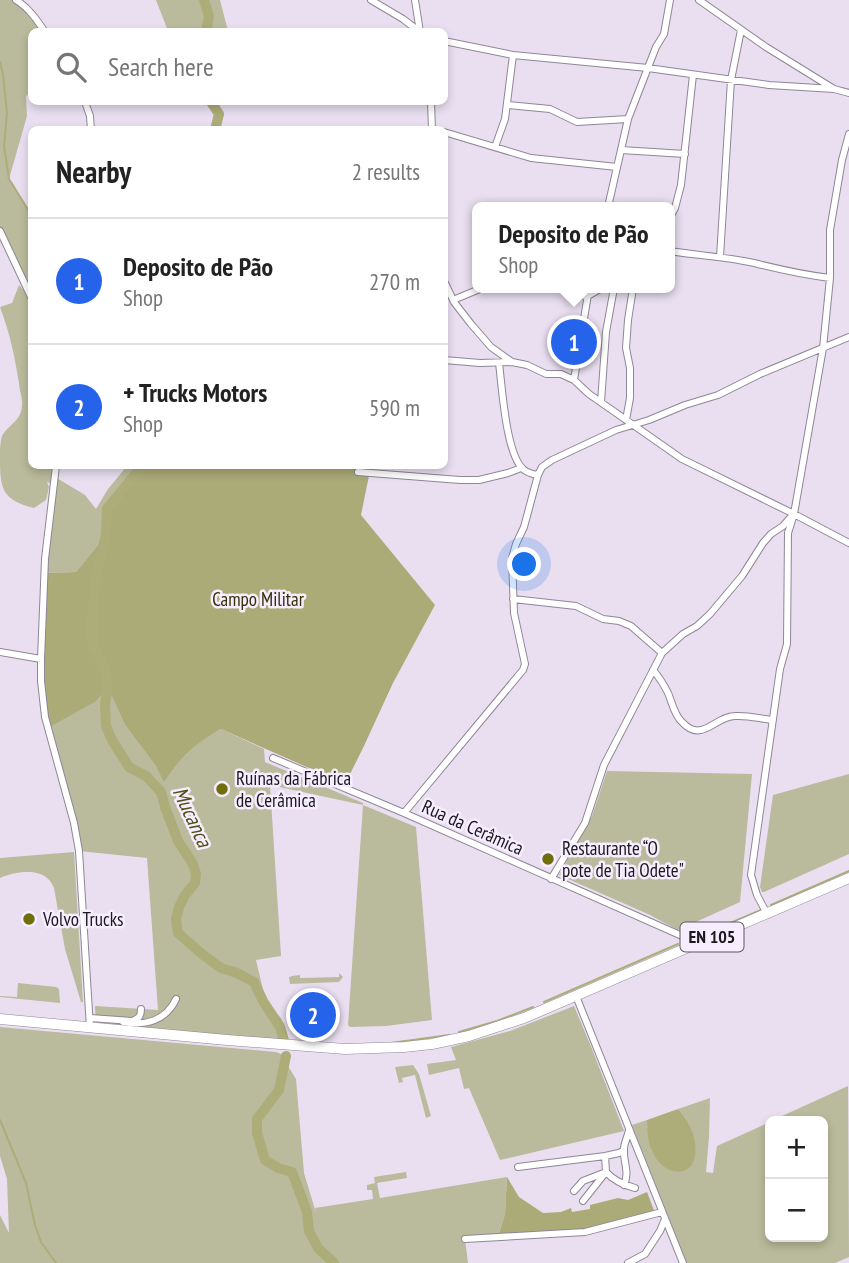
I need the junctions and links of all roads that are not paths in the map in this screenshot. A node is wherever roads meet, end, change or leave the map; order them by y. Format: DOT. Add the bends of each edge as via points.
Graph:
graph roads {
  1 [pos="16,0"];
  2 [pos="371,0"];
  3 [pos="415,0"];
  4 [pos="670,0"];
  5 [pos="699,0"];
  6 [pos="708,3"];
  7 [pos="42,28"];
  8 [pos="415,28"];
  9 [pos="419,28"];
  10 [pos="741,30"];
  11 [pos="448,42"];
  12 [pos="513,55"];
  13 [pos="648,68"];
  14 [pos="693,75"];
  15 [pos="731,80"];
  16 [pos="834,89"];
  17 [pos="849,93"];
  18 [pos="86,105"];
  19 [pos="431,105"];
  20 [pos="508,105"];
  21 [pos="628,120"];
  22 [pos="91,126"];
  23 [pos="433,126"];
  24 [pos="448,133"];
  25 [pos="849,134"];
  26 [pos="495,147"];
  27 [pos="621,150"];
  28 [pos="685,154"];
  29 [pos="617,167"];
  30 [pos="609,202"];
  31 [pos="675,208"];
  32 [pos="0,231"];
  33 [pos="675,252"];
  34 [pos="720,257"];
  35 [pos="830,278"];
  36 [pos="448,289"];
  37 [pos="28,290"];
  38 [pos="472,292"];
  39 [pos="578,293"];
  40 [pos="587,293"];
  41 [pos="593,293"];
  42 [pos="613,293"];
  43 [pos="632,293"];
  44 [pos="586,297"];
  45 [pos="453,300"];
  46 [pos="849,337"];
  47 [pos="823,348"];
  48 [pos="448,360"];
  49 [pos="512,362"];
  50 [pos="499,363"];
  51 [pos="574,380"];
  52 [pos="601,402"];
  53 [pos="626,420"];
  54 [pos="633,425"];
  55 [pos="521,468"];
  56 [pos="56,469"];
  57 [pos="407,469"];
  58 [pos="358,472"];
  59 [pos="406,475"];
  60 [pos="538,475"];
  61 [pos="794,514"];
  62 [pos="849,543"];
  63 [pos="513,599"];
  64 [pos="0,652"];
  65 [pos="662,653"];
  66 [pos="41,659"];
  67 [pos="653,670"];
  68 [pos="773,720"];
  69 [pos="273,758"];
  70 [pos="404,813"];
  71 [pos="849,878"];
  72 [pos="551,879"];
  73 [pos="767,914"];
  74 [pos="698,943"];
  75 [pos="576,996"];
  76 [pos="176,999"];
  77 [pos="141,1009"];
  78 [pos="0,1019"];
  79 [pos="123,1022"];
  80 [pos="90,1023"];
  81 [pos="629,1130"];
  82 [pos="624,1150"];
  83 [pos="605,1156"];
  84 [pos="518,1167"];
  85 [pos="606,1172"];
  86 [pos="624,1185"];
  87 [pos="635,1188"];
  88 [pos="574,1191"];
  89 [pos="583,1201"];
  90 [pos="663,1215"];
  91 [pos="465,1239"];
  92 [pos="628,1263"];
  93 [pos="682,1263"];
  1 -- 7 [label="street"];
  2 -- 8 [label="street"];
  3 -- 9 [label="street"];
  4 -- 13 [label="street" via="664,34"];
  5 -- 6 [label="street"];
  6 -- 10 [label="street"];
  10 -- 15 [label="street"];
  10 -- 16 [label="street"];
  11 -- 12 [label="street"];
  12 -- 13 [label="street"];
  12 -- 20 [label="street"];
  13 -- 14 [label="street"];
  13 -- 21 [label="street"];
  14 -- 15 [label="street"];
  14 -- 28 [label="street"];
  15 -- 16 [label="street"];
  15 -- 34 [label="street"];
  16 -- 17 [label="street"];
  18 -- 22 [label="street"];
  19 -- 23 [label="street"];
  20 -- 21 [label="street" via="550,109 577,122"];
  20 -- 26 [label="street"];
  21 -- 27 [label="street"];
  24 -- 26 [label="street"];
  25 -- 35 [label="street" via="830,230"];
  26 -- 29 [label="street" via="530,158"];
  27 -- 28 [label="street"];
  27 -- 29 [label="street"];
  28 -- 31 [label="street"];
  29 -- 30 [label="street"];
  32 -- 37 [label="street"];
  33 -- 34 [label="street"];
  34 -- 35 [label="street"];
  35 -- 47 [label="street"];
  36 -- 45 [label="street"];
  38 -- 45 [label="street"];
  39 -- 44 [label="street"];
  40 -- 44 [label="street"];
  41 -- 44 [label="street"];
  42 -- 52 [label="street"];
  43 -- 53 [label="street" via="626,348 630,398"];
  44 -- 51 [label="street"];
  45 -- 49 [label="street" via="491,347"];
  46 -- 47 [label="street"];
  47 -- 54 [label="street" via="719,395"];
  47 -- 61 [label="street"];
  48 -- 50 [label="street"];
  49 -- 50 [label="street"];
  49 -- 51 [label="street"];
  50 -- 55 [label="street" via="509,433"];
  51 -- 52 [label="street"];
  52 -- 53 [label="street"];
  53 -- 54 [label="street"];
  54 -- 60 [label="street" via="552,460"];
  54 -- 61 [label="street" via="682,459"];
  55 -- 59 [label="street" via="479,480"];
  55 -- 60 [label="street"];
  56 -- 66 [label="street" via="45,559"];
  57 -- 59 [label="street"];
  58 -- 59 [label="street"];
  60 -- 63 [label="street" via="512,558"];
  61 -- 62 [label="street"];
  61 -- 65 [label="street" via="763,543 710,614"];
  61 -- 68 [label="street" via="788,533 787,644"];
  63 -- 65 [label="street" via="576,606 619,621"];
  63 -- 70 [label="street" via="525,656 523,670"];
  64 -- 66 [label="street"];
  65 -- 67 [label="street"];
  66 -- 80 [label="street" via="45,717 79,851"];
  67 -- 68 [label="street" via="682,722 693,729 703,731 734,715"];
  67 -- 72 [label="street" via="604,765 585,823"];
  68 -- 73 [label="street" via="751,875"];
  69 -- 70 [label="street, Rua da Cerâmica"];
  70 -- 72 [label="street, Rua da Cerâmica"];
  71 -- 73 [label="main road, EN 105"];
  72 -- 74 [label="street, Rua da Cerâmica"];
  73 -- 74 [label="main road, EN 105"];
  74 -- 75 [label="main road, EN 105"];
  75 -- 80 [label="main road, EN 105" via="469,1036 404,1047 316,1048"];
  75 -- 81 [label="street"];
  76 -- 79 [label="street" via="155,1020"];
  77 -- 79 [label="street" via="138,1018"];
  78 -- 80 [label="main road, EN 105"];
  79 -- 80 [label="street"];
  81 -- 82 [label="street"];
  81 -- 90 [label="street"];
  82 -- 83 [label="street"];
  82 -- 86 [label="street"];
  83 -- 84 [label="street"];
  83 -- 85 [label="street"];
  85 -- 86 [label="street"];
  85 -- 88 [label="street" via="583,1181"];
  85 -- 89 [label="street"];
  86 -- 87 [label="street"];
  90 -- 91 [label="street" via="585,1232"];
  90 -- 92 [label="street" via="660,1231 645,1254"];
  90 -- 93 [label="street"];
}
